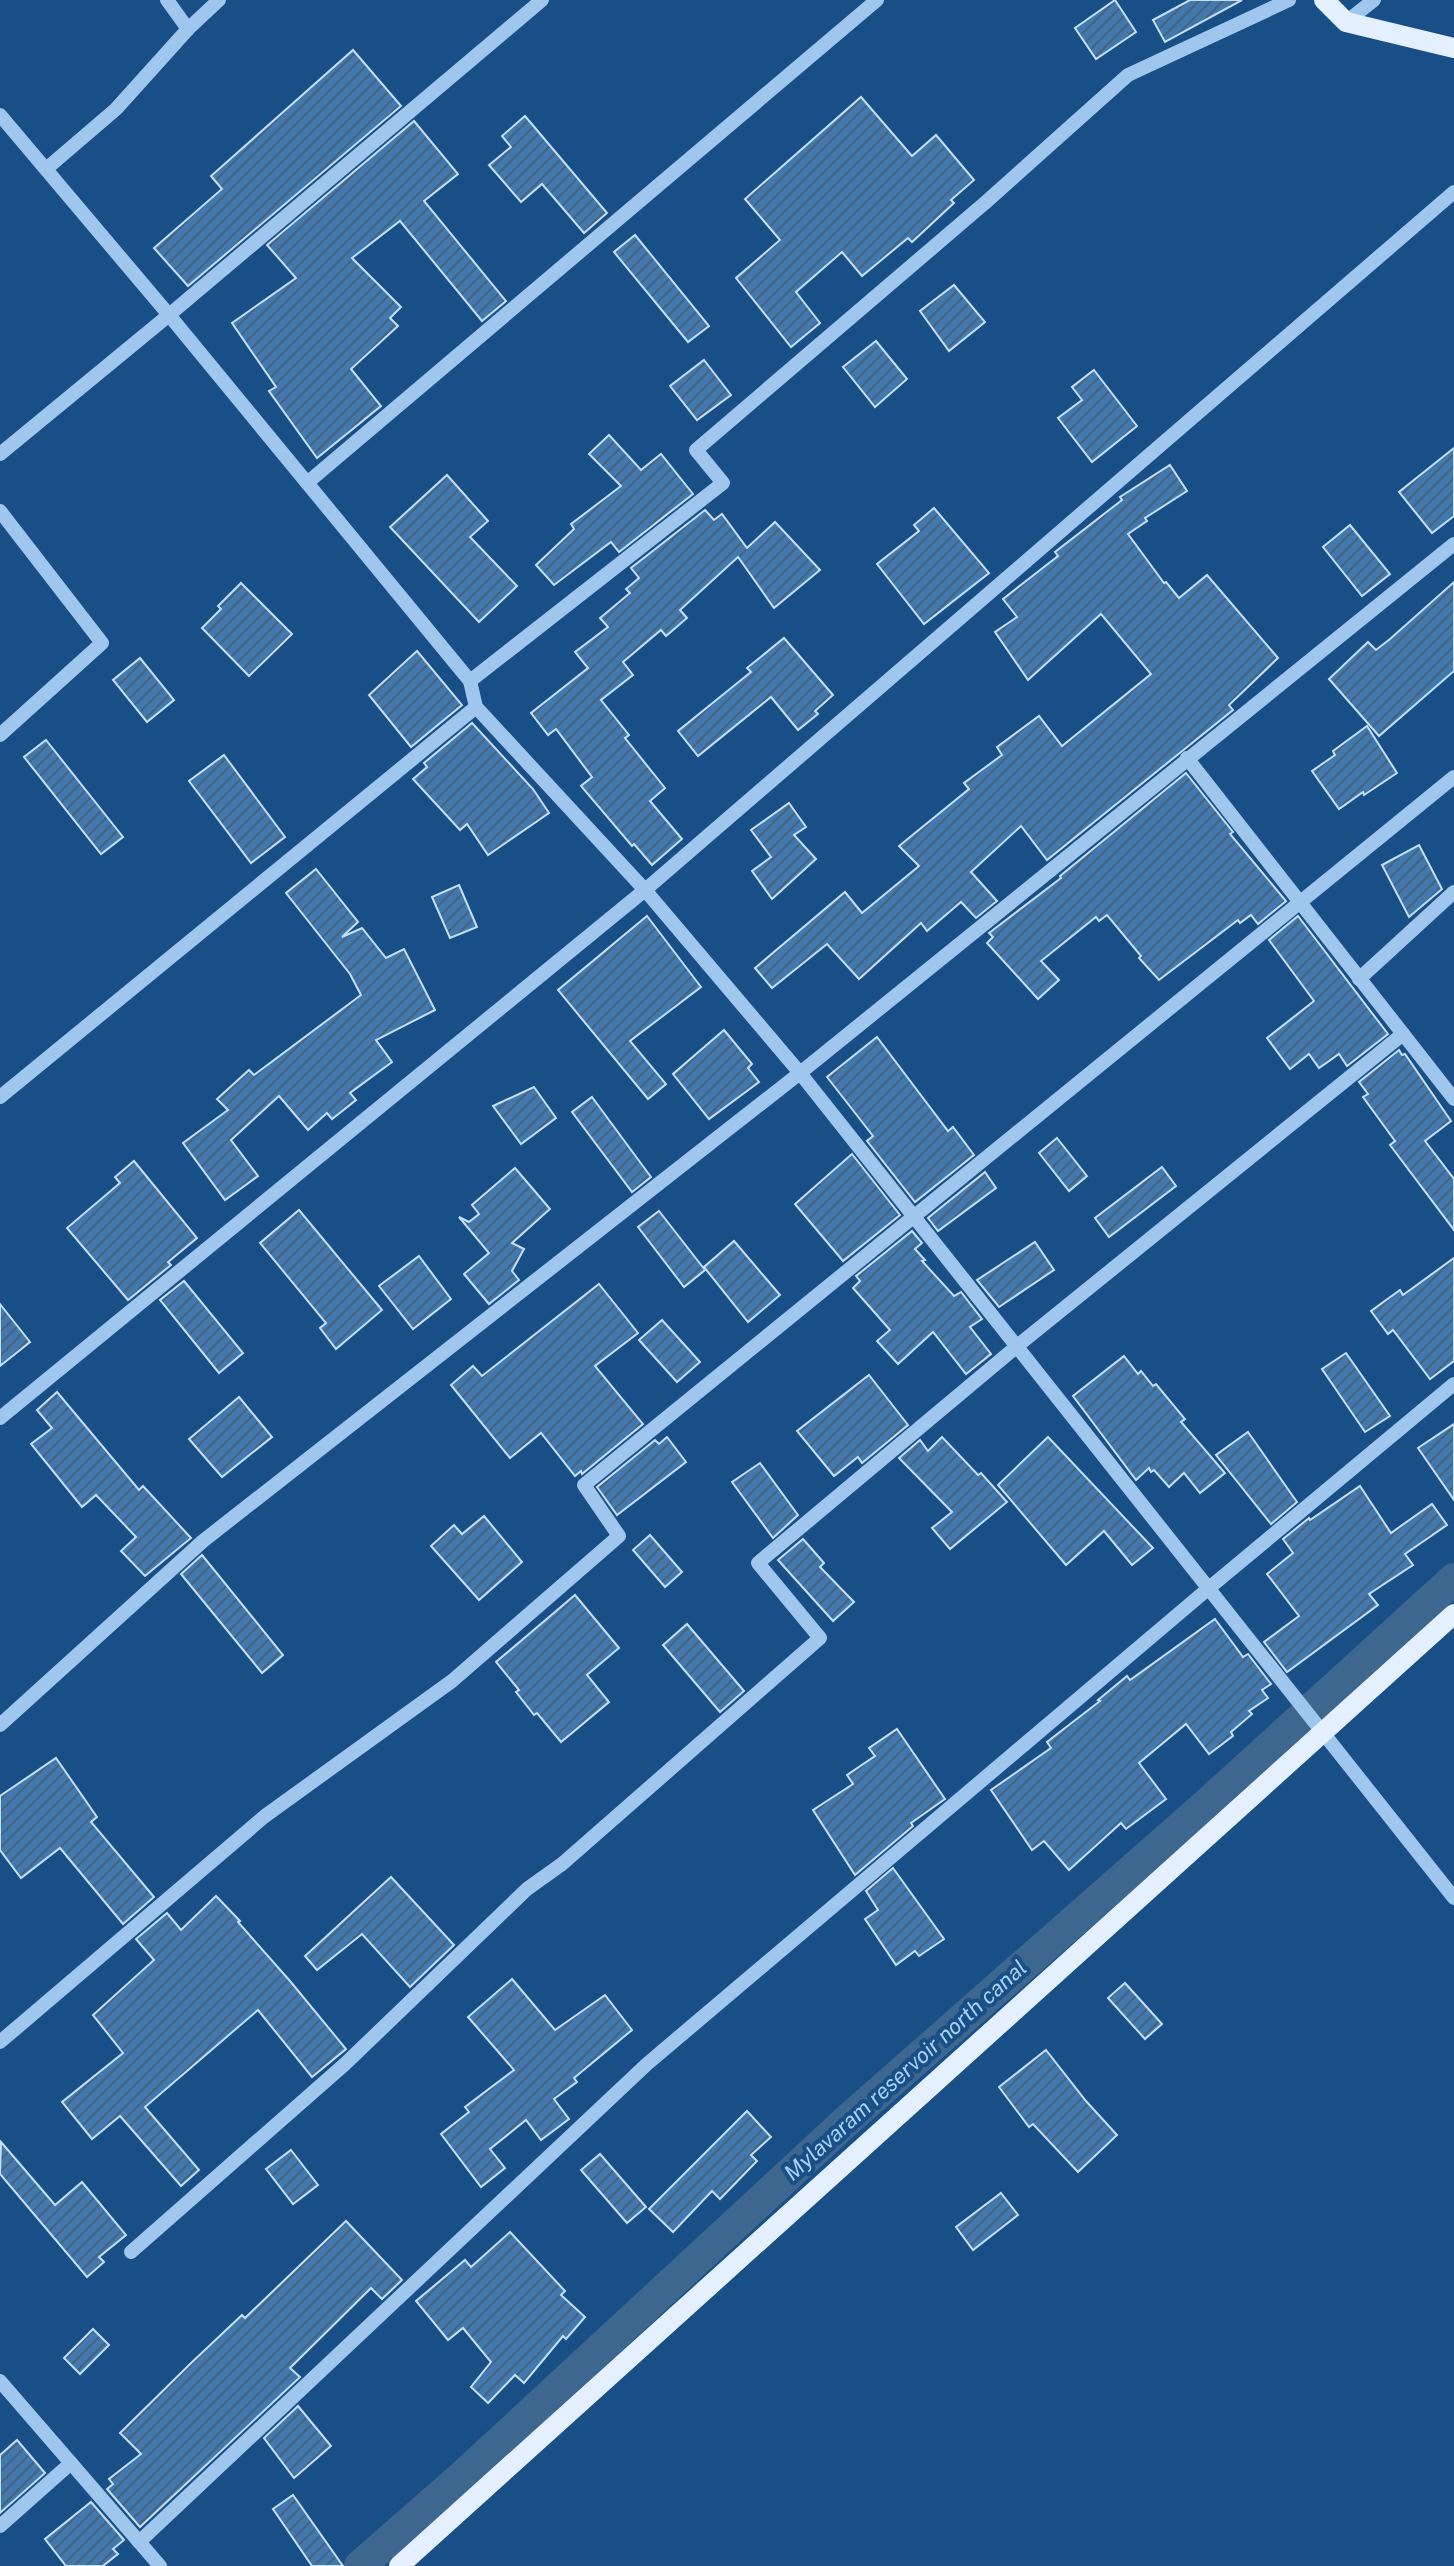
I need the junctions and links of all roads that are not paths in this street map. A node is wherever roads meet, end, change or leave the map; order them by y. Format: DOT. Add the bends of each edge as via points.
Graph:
graph roads {
  1 [pos="167,0"];
  2 [pos="219,0"];
  3 [pos="542,0"];
  4 [pos="877,0"];
  5 [pos="1289,0"];
  6 [pos="1324,0"];
  7 [pos="1374,0"];
  8 [pos="1346,22"];
  9 [pos="188,29"];
  10 [pos="1454,48"];
  11 [pos="0,115"];
  12 [pos="46,169"];
  13 [pos="1454,192"];
  14 [pos="169,315"];
  15 [pos="0,454"];
  16 [pos="307,483"];
  17 [pos="0,511"];
  18 [pos="1454,544"];
  19 [pos="470,681"];
  20 [pos="476,707"];
  21 [pos="0,735"];
  22 [pos="1187,758"];
  23 [pos="1454,777"];
  24 [pos="645,890"];
  25 [pos="1454,892"];
  26 [pos="1301,903"];
  27 [pos="1359,979"];
  28 [pos="1403,1034"];
  29 [pos="800,1073"];
  30 [pos="0,1097"];
  31 [pos="1454,1099"];
  32 [pos="913,1219"];
  33 [pos="1016,1347"];
  34 [pos="1454,1384"];
  35 [pos="0,1418"];
  36 [pos="1209,1588"];
  37 [pos="1454,1614"];
  38 [pos="0,1725"];
  39 [pos="1324,1731"];
  40 [pos="1454,1898"];
  41 [pos="0,2042"];
  42 [pos="131,2252"];
  43 [pos="0,2381"];
  44 [pos="71,2463"];
  45 [pos="0,2526"];
  46 [pos="139,2542"];
  47 [pos="160,2566"];
  48 [pos="399,2566"];
  1 -- 9 [label="street"];
  2 -- 9 [label="street"];
  3 -- 14 [label="street"];
  4 -- 16 [label="street"];
  5 -- 19 [label="street" via="1128,75 696,450 723,483"];
  6 -- 8 [label="main road"];
  7 -- 8 [label="street"];
  8 -- 10 [label="main road"];
  9 -- 12 [label="street" via="116,109"];
  11 -- 12 [label="street"];
  12 -- 14 [label="street"];
  13 -- 24 [label="street"];
  14 -- 15 [label="street"];
  14 -- 16 [label="street"];
  16 -- 19 [label="street"];
  17 -- 21 [label="street" via="102,643"];
  18 -- 22 [label="street"];
  19 -- 20 [label="street"];
  20 -- 24 [label="street"];
  20 -- 30 [label="street"];
  22 -- 26 [label="street"];
  22 -- 29 [label="street"];
  23 -- 26 [label="street"];
  24 -- 29 [label="street"];
  24 -- 35 [label="street"];
  25 -- 27 [label="street"];
  26 -- 27 [label="street"];
  26 -- 32 [label="street"];
  27 -- 28 [label="street"];
  28 -- 31 [label="street"];
  28 -- 33 [label="street"];
  29 -- 32 [label="street"];
  29 -- 38 [label="street" via="203,1541"];
  32 -- 33 [label="street"];
  32 -- 41 [label="street" via="584,1485 619,1536 452,1681 265,1816"];
  33 -- 36 [label="street"];
  33 -- 42 [label="street" via="758,1563 820,1638 527,1889 345,2064"];
  34 -- 36 [label="street"];
  36 -- 39 [label="street"];
  36 -- 46 [label="street" via="647,2064"];
  37 -- 39 [label="main road"];
  39 -- 40 [label="street"];
  39 -- 48 [label="main road"];
  43 -- 44 [label="street"];
  44 -- 45 [label="street"];
  44 -- 46 [label="street"];
  46 -- 47 [label="street"];
}
